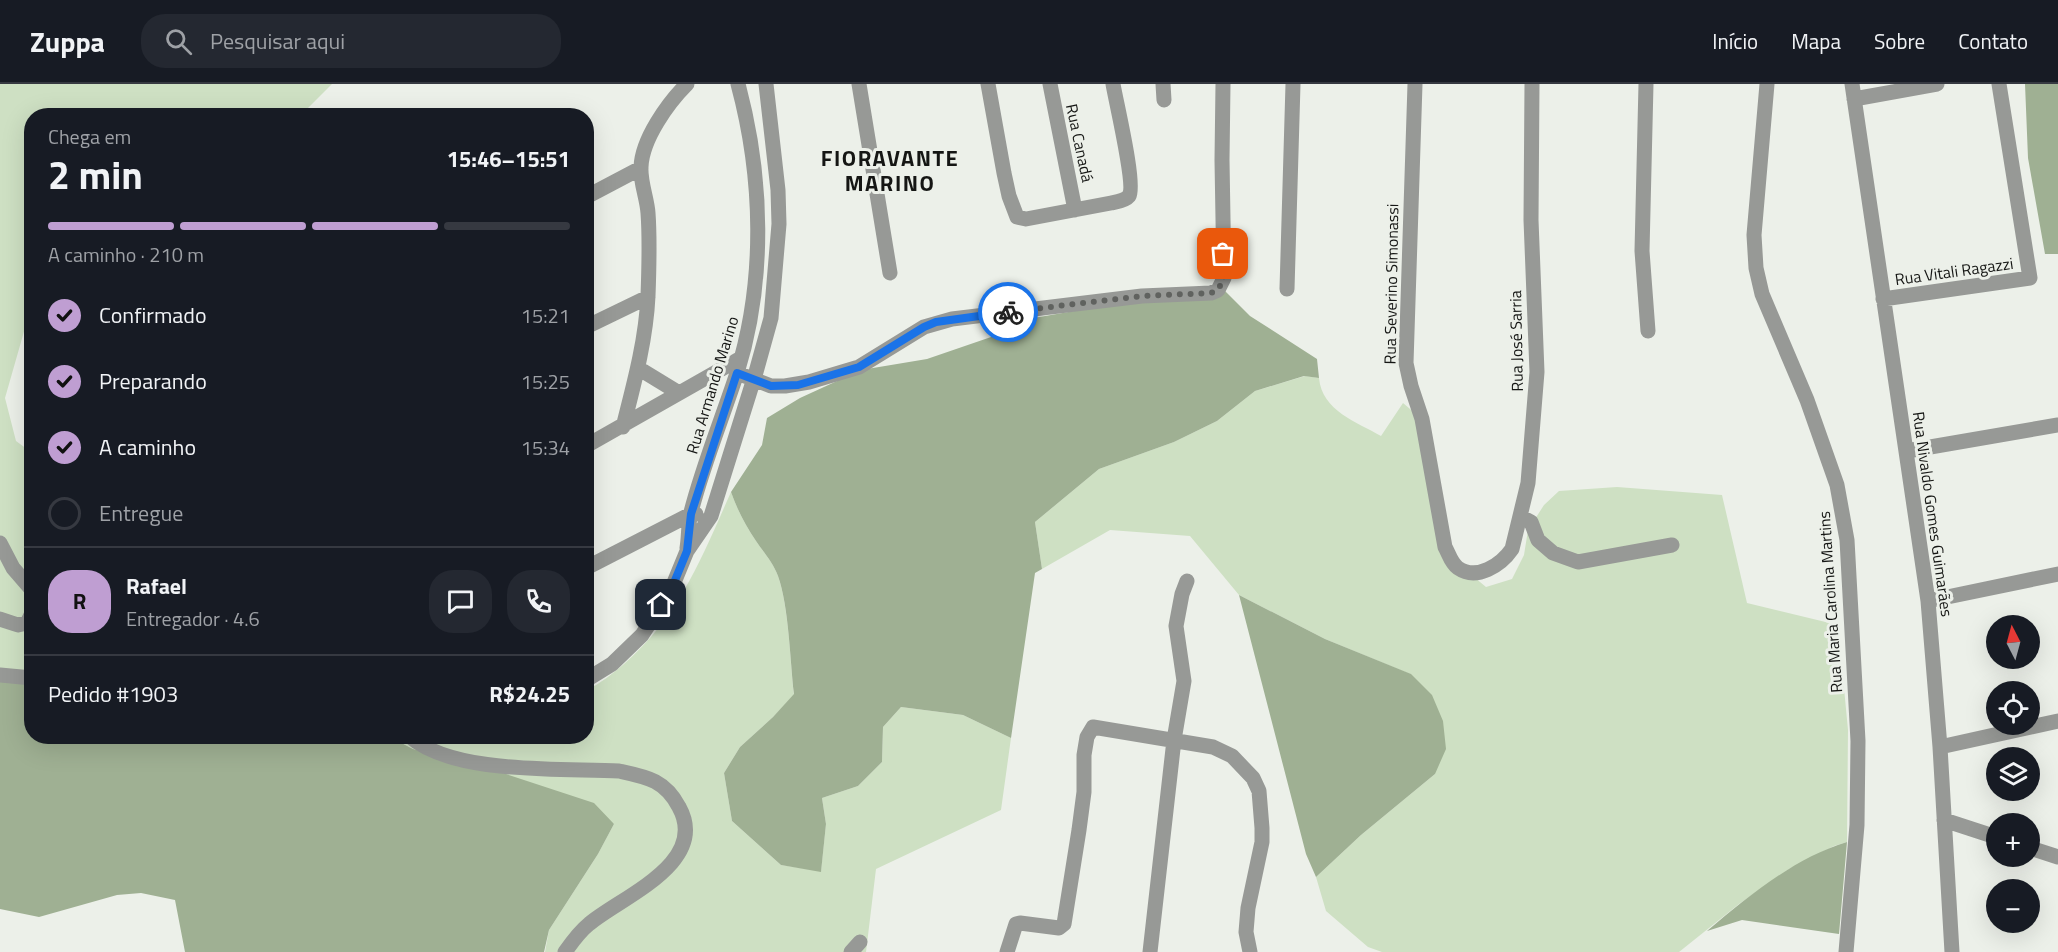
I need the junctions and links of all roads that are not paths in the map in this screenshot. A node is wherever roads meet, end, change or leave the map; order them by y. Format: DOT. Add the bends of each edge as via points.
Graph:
graph roads {
  1 [pos="687,84"];
  2 [pos="738,84"];
  3 [pos="766,84"];
  4 [pos="859,84"];
  5 [pos="988,84"];
  6 [pos="1050,84"];
  7 [pos="1113,84"];
  8 [pos="1163,84"];
  9 [pos="1223,84"];
  10 [pos="1293,84"];
  11 [pos="1415,84"];
  12 [pos="1532,84"];
  13 [pos="1646,84"];
  14 [pos="1767,84"];
  15 [pos="1937,84"];
  16 [pos="1999,84"];
  17 [pos="1853,92"];
  18 [pos="1164,100"];
  19 [pos="641,168"];
  20 [pos="594,193"];
  21 [pos="1075,210"];
  22 [pos="890,273"];
  23 [pos="1287,290"];
  24 [pos="648,297"];
  25 [pos="1883,299"];
  26 [pos="594,323"];
  27 [pos="1648,331"];
  28 [pos="739,366"];
  29 [pos="638,368"];
  30 [pos="753,380"];
  31 [pos="679,393"];
  32 [pos="2058,425"];
  33 [pos="623,426"];
  34 [pos="594,442"];
  35 [pos="1907,451"];
  36 [pos="691,514"];
  37 [pos="711,516"];
  38 [pos="1520,516"];
  39 [pos="0,543"];
  40 [pos="1672,545"];
  41 [pos="687,551"];
  42 [pos="594,564"];
  43 [pos="1474,572"];
  44 [pos="2058,574"];
  45 [pos="24,581"];
  46 [pos="1186,581"];
  47 [pos="1928,602"];
  48 [pos="0,620"];
  49 [pos="24,624"];
  50 [pos="0,675"];
  51 [pos="594,675"];
  52 [pos="24,677"];
  53 [pos="2058,722"];
  54 [pos="1174,740"];
  55 [pos="421,744"];
  56 [pos="1941,747"];
  57 [pos="1944,820"];
  58 [pos="1986,834"];
  59 [pos="2040,851"];
  60 [pos="2058,857"];
  61 [pos="565,952"];
  62 [pos="1007,952"];
  63 [pos="1150,952"];
  64 [pos="1250,952"];
  65 [pos="1846,952"];
  66 [pos="1952,952"];
  1 -- 19 [label="street" via="660,117"];
  2 -- 28 [label="street, Rua Armando Marino" via="747,118 757,196 754,304"];
  3 -- 30 [label="street, Rua Armando Marino" via="779,224 771,318"];
  4 -- 22 [label="street"];
  5 -- 21 [label="street" via="1009,196 1017,217 1026,219"];
  6 -- 21 [label="street, Rua Canadá"];
  7 -- 21 [label="street" via="1126,153 1129,196"];
  8 -- 18 [label="street"];
  9 -- 30 [label="street" via="1224,278 1218,290 952,319 924,327 859,367 831,376 785,386"];
  10 -- 23 [label="street"];
  11 -- 43 [label="street, Rua Severino Simonassi" via="1406,363 1422,419 1445,547 1458,567"];
  12 -- 38 [label="street, Rua José Sarria" via="1531,220 1538,372 1528,483"];
  13 -- 27 [label="street" via="1642,251"];
  14 -- 65 [label="street, Rua Maria Carolina Martins" via="1756,268 1762,294 1807,400 1837,485 1847,540 1858,741 1857,825"];
  15 -- 17 [label="street"];
  16 -- 25 [label="street, Rua Vitali Ragazzi" via="2030,278"];
  17 -- 25 [label="street, Rua Nivaldo Gomes Guimarães"];
  19 -- 20 [label="street"];
  19 -- 24 [label="street" via="648,211"];
  24 -- 26 [label="street"];
  24 -- 29 [label="street"];
  25 -- 35 [label="street, Rua Nivaldo Gomes Guimarães"];
  28 -- 30 [label="street"];
  28 -- 31 [label="street"];
  28 -- 36 [label="street, Rua Armando Marino"];
  29 -- 31 [label="street"];
  29 -- 33 [label="street"];
  30 -- 37 [label="street, Rua Armando Marino"];
  31 -- 33 [label="street"];
  32 -- 35 [label="street"];
  33 -- 34 [label="street"];
  35 -- 47 [label="street, Rua Nivaldo Gomes Guimarães"];
  36 -- 37 [label="street"];
  36 -- 41 [label="street, Rua Armando Marino"];
  36 -- 42 [label="street"];
  37 -- 41 [label="street, Rua Armando Marino"];
  38 -- 40 [label="street" via="1531,522 1538,540 1553,553 1578,562"];
  38 -- 43 [label="street, Rua José Sarria" via="1506,558"];
  39 -- 45 [label="street"];
  41 -- 51 [label="street, Rua Armando Marino" via="671,590 642,635 612,664"];
  44 -- 47 [label="street"];
  46 -- 54 [label="street" via="1177,619 1184,681"];
  47 -- 56 [label="street, Rua Nivaldo Gomes Guimarães"];
  48 -- 49 [label="street"];
  50 -- 52 [label="street"];
  53 -- 56 [label="street"];
  54 -- 62 [label="street" via="1093,727 1090,730 1064,924 1059,928 1020,923 1014,926"];
  54 -- 63 [label="street"];
  54 -- 64 [label="street" via="1224,751 1253,778 1259,791 1262,835 1248,908 1246,932"];
  55 -- 61 [label="street" via="489,766 639,775 665,787 675,800 685,827 675,859 652,881 590,923"];
  56 -- 57 [label="street, Rua Nivaldo Gomes Guimarães"];
  57 -- 58 [label="street"];
  57 -- 66 [label="street, Rua Nivaldo Gomes Guimarães"];
  59 -- 60 [label="street"];
}
